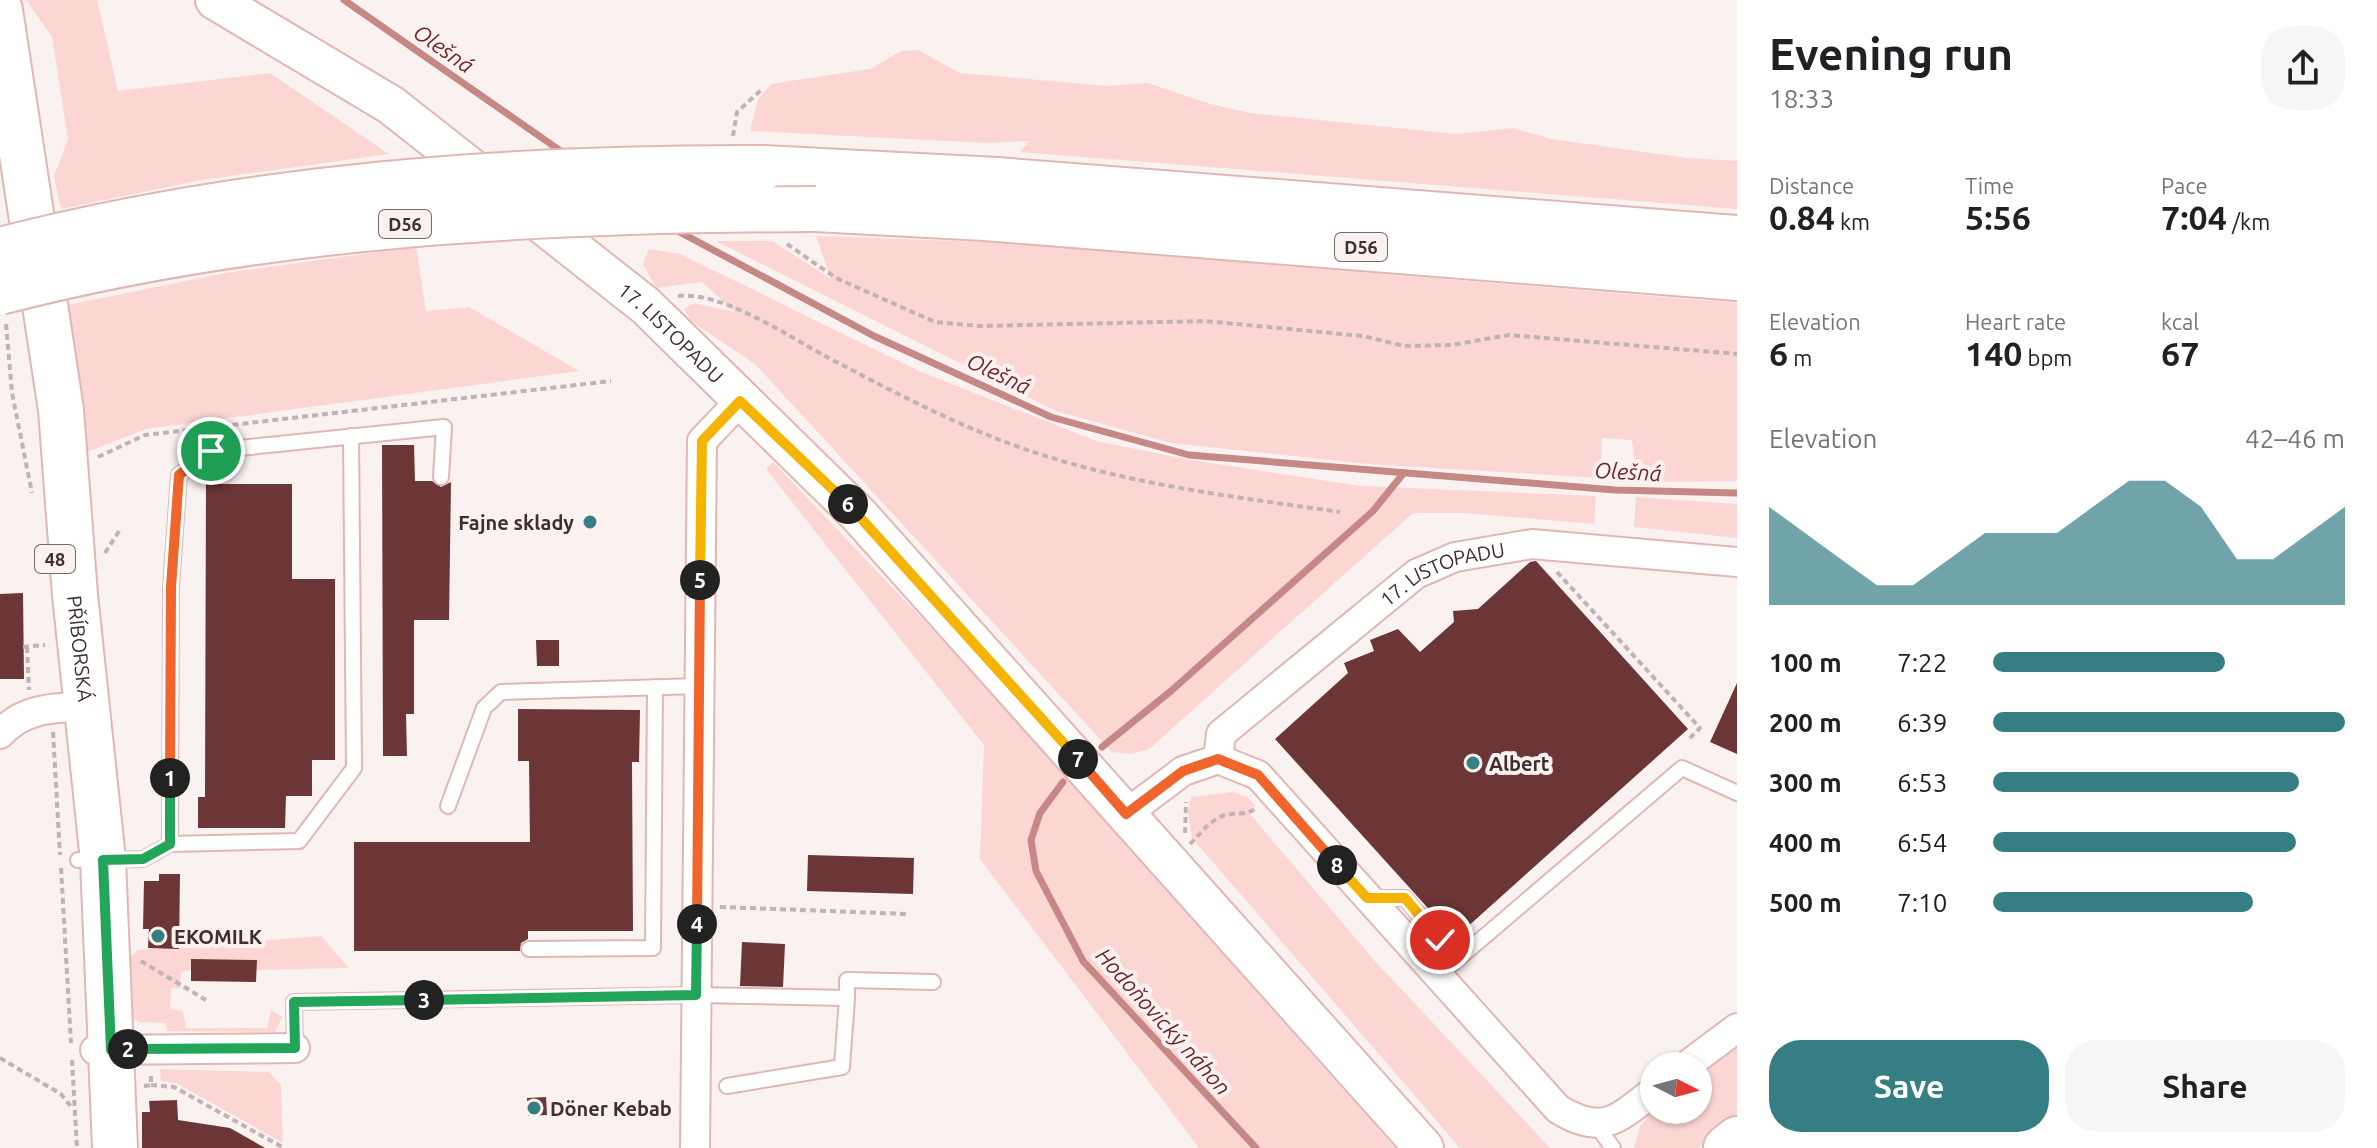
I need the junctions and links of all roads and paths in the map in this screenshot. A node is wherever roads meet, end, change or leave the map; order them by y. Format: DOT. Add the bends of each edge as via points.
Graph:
graph roads {
  1 [pos="215,0"];
  2 [pos="0,10"];
  3 [pos="761,90"];
  4 [pos="8,102"];
  5 [pos="0,144"];
  6 [pos="749,159"];
  7 [pos="778,238"];
  8 [pos="1737,238"];
  9 [pos="0,250"];
  10 [pos="1737,278"];
  11 [pos="0,292"];
  12 [pos="646,306"];
  13 [pos="1737,354"];
  14 [pos="611,381"];
  15 [pos="740,401"];
  16 [pos="351,436"];
  17 [pos="94,459"];
  18 [pos="441,477"];
  19 [pos="1340,512"];
  20 [pos="1532,544"];
  21 [pos="1737,562"];
  22 [pos="45,645"];
  23 [pos="699,686"];
  24 [pos="655,687"];
  25 [pos="32,715"];
  26 [pos="1687,741"];
  27 [pos="1218,759"];
  28 [pos="1733,791"];
  29 [pos="1192,793"];
  30 [pos="1252,796"];
  31 [pos="448,806"];
  32 [pos="1126,814"];
  33 [pos="170,844"];
  34 [pos="90,860"];
  35 [pos="697,906"];
  36 [pos="908,914"];
  37 [pos="529,949"];
  38 [pos="135,957"];
  39 [pos="1445,969"];
  40 [pos="933,982"];
  41 [pos="696,995"];
  42 [pos="847,998"];
  43 [pos="206,1000"];
  44 [pos="1737,1028"];
  45 [pos="295,1048"];
  46 [pos="100,1050"];
  47 [pos="1705,1052"];
  48 [pos="0,1058"];
  49 [pos="151,1085"];
  50 [pos="727,1086"];
  51 [pos="1640,1102"];
  52 [pos="1596,1125"];
  53 [pos="85,1130"];
  54 [pos="1737,1139"];
  55 [pos="115,1148"];
  56 [pos="284,1148"];
  57 [pos="695,1148"];
  58 [pos="1424,1148"];
  59 [pos="1613,1148"];
  60 [pos="1726,1148"];
  1 -- 12 [label="main road, 17. LISTOPADU" via="391,105"];
  2 -- 4 [label="main road, PŘÍBORSKÁ / 48"];
  3 -- 6 [label="path" via="737,112 732,125"];
  4 -- 25 [label="main road, PŘÍBORSKÁ / 48" via="61,410"];
  5 -- 25 [label="main road, PŘÍBORSKÁ / 48" via="67,675"];
  6 -- 8 [label="main road, D56"];
  6 -- 9 [label="main road, D56, bridge" via="421,180 213,207"];
  7 -- 13 [label="path" via="836,278 935,322 980,326 1205,321 1363,336 1404,346 1452,345 1509,335"];
  10 -- 11 [label="main road, D56, bridge" via="816,209 592,211 425,222 220,248"];
  12 -- 15 [label="main road, 17. LISTOPADU"];
  12 -- 19 [label="path" via="699,294 1009,443 1152,483"];
  14 -- 17 [label="path" via="145,435"];
  15 -- 23 [label="street" via="702,441"];
  15 -- 32 [label="main road, 17. LISTOPADU" via="858,514"];
  16 -- 18 [label="lane" via="444,427"];
  16 -- 33 [label="lane" via="211,451 179,475 171,587"];
  16 -- 33 [label="lane" via="354,768 299,841"];
  20 -- 21 [label="street, 17. LISTOPADU"];
  20 -- 26 [label="path" via="1700,728"];
  20 -- 27 [label="street, 17. LISTOPADU" via="1455,557 1416,574 1221,734"];
  22 -- 25 [label="path" via="25,647"];
  23 -- 24 [label="lane"];
  23 -- 35 [label="street"];
  24 -- 31 [label="lane" via="501,692 484,708"];
  24 -- 37 [label="lane" via="653,948"];
  25 -- 34 [label="main road, PŘÍBORSKÁ / 48" via="66,758"];
  27 -- 32 [label="street" via="1183,771"];
  27 -- 39 [label="street" via="1258,775 1367,898"];
  28 -- 39 [label="lane" via="1682,768"];
  29 -- 30 [label="path" via="1184,809 1190,844 1212,821 1227,814 1250,814 1261,804"];
  32 -- 58 [label="main road, 17. LISTOPADU"];
  33 -- 34 [label="lane" via="143,859"];
  34 -- 46 [label="main road, PŘÍBORSKÁ / 48"];
  35 -- 36 [label="path"];
  35 -- 41 [label="street"];
  38 -- 43 [label="path"];
  39 -- 52 [label="street" via="1558,1109 1580,1123"];
  40 -- 42 [label="lane" via="847,980"];
  41 -- 42 [label="lane"];
  41 -- 45 [label="lane" via="294,1002"];
  41 -- 57 [label="street"];
  42 -- 50 [label="lane" via="842,1067"];
  44 -- 47 [label="street"];
  45 -- 46 [label="street"];
  46 -- 53 [label="main road, PŘÍBORSKÁ / 48"];
  46 -- 55 [label="main road, PŘÍBORSKÁ / 48"];
  48 -- 53 [label="path" via="61,1094"];
  49 -- 56 [label="path" via="174,1087"];
  51 -- 52 [label="street" via="1622,1116"];
  52 -- 59 [label="lane"];
  54 -- 60 [label="main road"];
}
